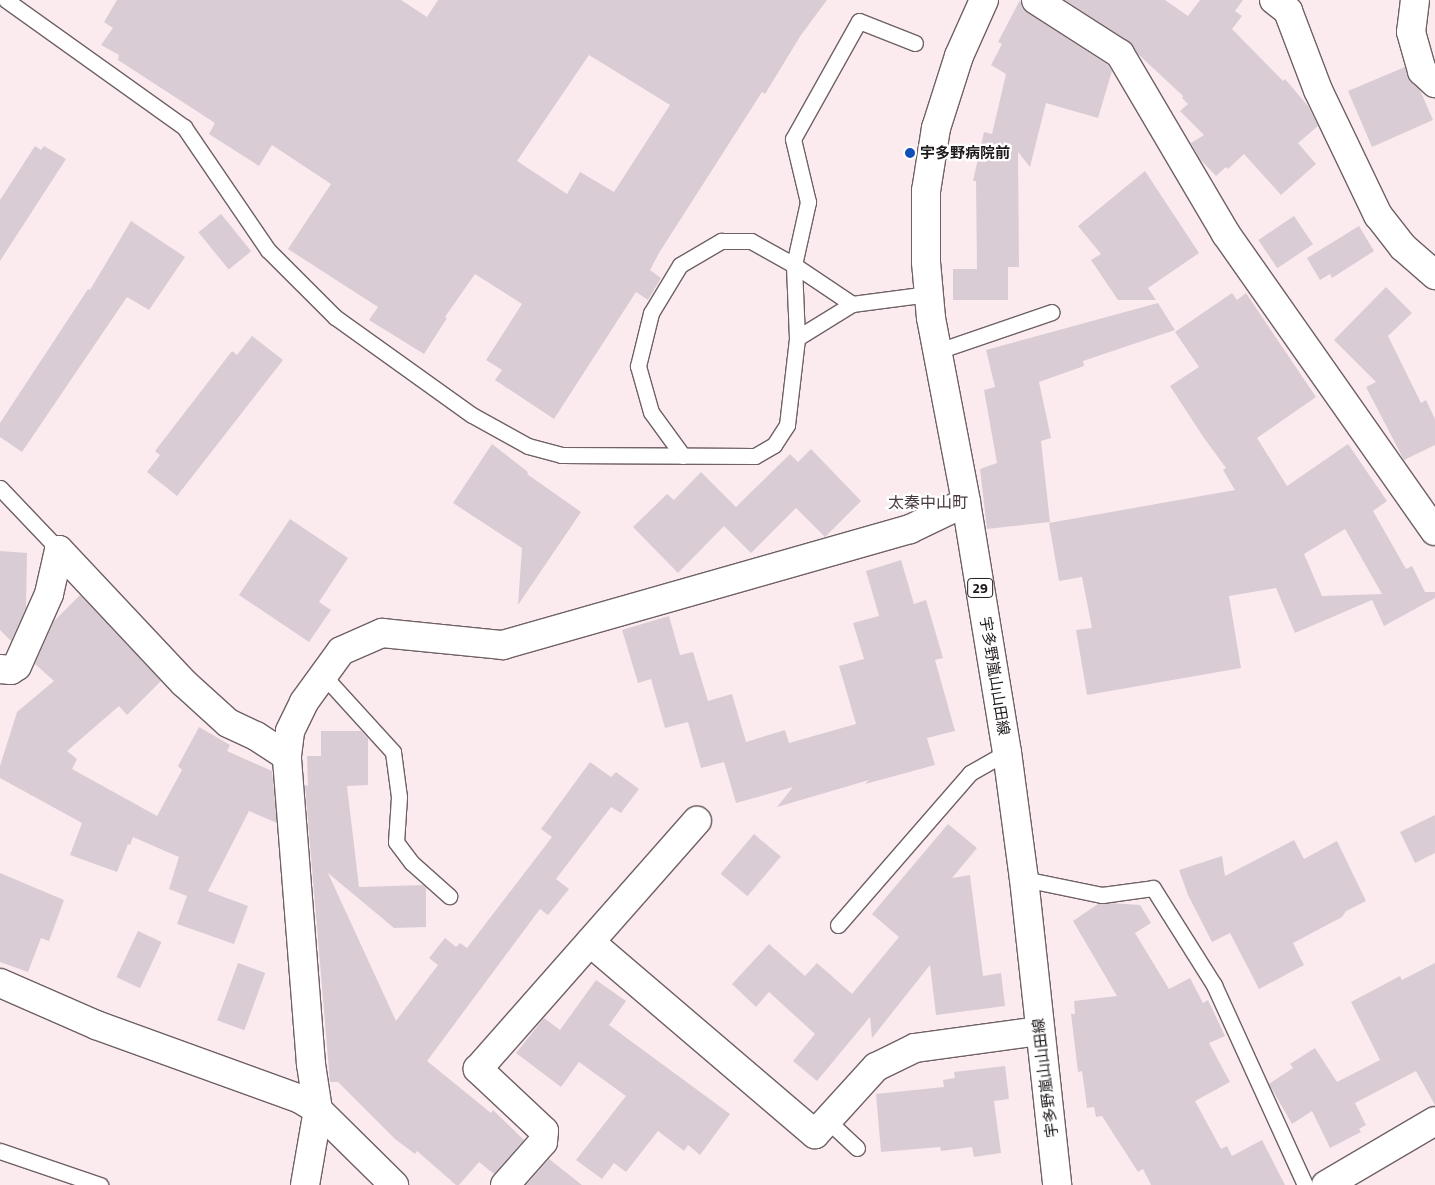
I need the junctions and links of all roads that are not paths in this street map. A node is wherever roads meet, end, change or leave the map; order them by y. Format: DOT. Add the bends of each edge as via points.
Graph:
graph roads {
  1 [pos="6,0"];
  2 [pos="984,0"];
  3 [pos="1036,0"];
  4 [pos="1274,0"];
  5 [pos="1416,0"];
  6 [pos="915,43"];
  7 [pos="1435,83"];
  8 [pos="794,265"];
  9 [pos="1435,275"];
  10 [pos="928,294"];
  11 [pos="852,304"];
  12 [pos="1052,312"];
  13 [pos="798,338"];
  14 [pos="938,352"];
  15 [pos="683,456"];
  16 [pos="0,488"];
  17 [pos="966,502"];
  18 [pos="1435,531"];
  19 [pos="59,550"];
  20 [pos="0,669"];
  21 [pos="322,675"];
  22 [pos="1007,752"];
  23 [pos="288,756"];
  24 [pos="697,821"];
  25 [pos="1024,879"];
  26 [pos="449,896"];
  27 [pos="838,925"];
  28 [pos="590,942"];
  29 [pos="0,984"];
  30 [pos="1039,1031"];
  31 [pos="318,1110"];
  32 [pos="827,1120"];
  33 [pos="1435,1121"];
  34 [pos="857,1148"];
  35 [pos="0,1151"];
  36 [pos="1061,1181"];
  37 [pos="100,1185"];
  38 [pos="305,1185"];
  39 [pos="394,1185"];
  40 [pos="505,1185"];
  41 [pos="1305,1185"];
  42 [pos="1326,1185"];
  1 -- 15 [label="lane" via="184,127 268,250 335,316 472,415 528,446 561,454"];
  2 -- 10 [label="street, 宇多野嵐山山田線 / 29" via="958,56 930,158 925,238"];
  3 -- 18 [label="street" via="1120,54 1226,234"];
  4 -- 9 [label="street" via="1288,11 1318,90 1378,215 1403,247"];
  5 -- 7 [label="street" via="1411,32 1422,71"];
  6 -- 8 [label="lane" via="859,21 793,139 808,202"];
  8 -- 11 [label="lane"];
  8 -- 13 [label="lane"];
  8 -- 15 [label="lane" via="751,241 721,241 680,265 651,313 638,366 651,412"];
  10 -- 11 [label="lane"];
  10 -- 14 [label="street, 宇多野嵐山山田線 / 29"];
  11 -- 13 [label="lane"];
  12 -- 14 [label="lane"];
  13 -- 15 [label="lane" via="787,425 774,445 755,456"];
  14 -- 17 [label="street, 宇多野嵐山山田線 / 29"];
  16 -- 19 [label="lane"];
  17 -- 21 [label="street" via="910,529 503,645 382,633 341,651"];
  17 -- 22 [label="street, 宇多野嵐山山田線 / 29"];
  19 -- 20 [label="street" via="49,594 17,666 11,670"];
  19 -- 23 [label="street" via="184,683 228,723"];
  21 -- 23 [label="street" via="290,731"];
  21 -- 26 [label="lane" via="394,752 399,797 396,842 412,863"];
  22 -- 25 [label="street, 宇多野嵐山山田線 / 29"];
  22 -- 27 [label="lane" via="970,772"];
  23 -- 31 [label="street" via="311,1064"];
  24 -- 28 [label="street"];
  25 -- 30 [label="street, 宇多野嵐山山田線 / 29"];
  25 -- 41 [label="lane" via="1102,895 1153,888 1214,986"];
  28 -- 32 [label="street" via="815,1134"];
  28 -- 40 [label="street" via="478,1068 544,1131 543,1142"];
  29 -- 31 [label="street" via="96,1025 300,1099"];
  30 -- 32 [label="street" via="915,1048 876,1067"];
  30 -- 36 [label="street, 宇多野嵐山山田線 / 29"];
  31 -- 38 [label="street"];
  31 -- 39 [label="street"];
  32 -- 34 [label="lane"];
  33 -- 42 [label="street"];
  35 -- 37 [label="lane"];
}
